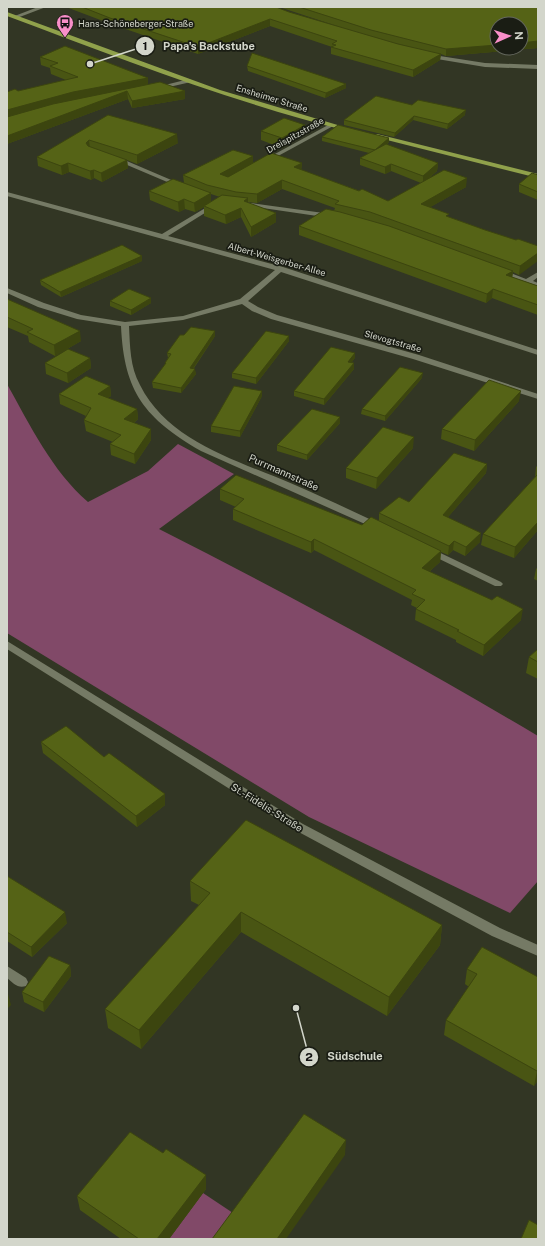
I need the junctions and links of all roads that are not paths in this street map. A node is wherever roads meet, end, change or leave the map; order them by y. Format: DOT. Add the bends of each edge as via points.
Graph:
graph roads {
  1 [pos="44,7"];
  2 [pos="7,14"];
  3 [pos="15,17"];
  4 [pos="420,54"];
  5 [pos="538,67"];
  6 [pos="189,81"];
  7 [pos="151,89"];
  8 [pos="332,125"];
  9 [pos="354,131"];
  10 [pos="370,134"];
  11 [pos="108,156"];
  12 [pos="260,164"];
  13 [pos="538,176"];
  14 [pos="186,189"];
  15 [pos="7,194"];
  16 [pos="209,197"];
  17 [pos="236,203"];
  18 [pos="340,217"];
  19 [pos="162,237"];
  20 [pos="280,269"];
  21 [pos="491,269"];
  22 [pos="538,274"];
  23 [pos="527,282"];
  24 [pos="538,286"];
  25 [pos="7,290"];
  26 [pos="244,301"];
  27 [pos="125,324"];
  28 [pos="538,353"];
  29 [pos="538,397"];
  30 [pos="385,530"];
  31 [pos="419,546"];
  32 [pos="498,584"];
  33 [pos="7,644"];
  34 [pos="538,951"];
  35 [pos="7,971"];
  36 [pos="22,982"];
  1 -- 3 [label="street"];
  2 -- 3 [label="main road, Ensheimer Straße"];
  3 -- 6 [label="main road, Ensheimer Straße"];
  4 -- 5 [label="street" via="485,65"];
  6 -- 7 [label="street"];
  6 -- 8 [label="main road, Ensheimer Straße"];
  8 -- 9 [label="main road, Ensheimer Straße"];
  8 -- 12 [label="street, Dreispitzstraße"];
  10 -- 13 [label="main road"];
  11 -- 14 [label="street"];
  15 -- 19 [label="street, Albert-Weisgerber-Allee"];
  16 -- 19 [label="street" via="221,201"];
  17 -- 18 [label="street"];
  19 -- 20 [label="street, Albert-Weisgerber-Allee"];
  20 -- 26 [label="street"];
  20 -- 28 [label="street, Albert-Weisgerber-Allee"];
  21 -- 23 [label="street"];
  22 -- 23 [label="street"];
  23 -- 24 [label="street"];
  25 -- 27 [label="street" via="74,316"];
  26 -- 27 [label="street" via="183,318"];
  26 -- 29 [label="street, Slevogtstraße" via="274,317 416,357"];
  27 -- 30 [label="street, Purrmannstraße" via="130,374 136,387 163,421 186,438 224,458"];
  31 -- 32 [label="street"];
  33 -- 34 [label="street, St.-Fidelis-Straße" via="299,827 496,932"];
  35 -- 36 [label="street"];
}
